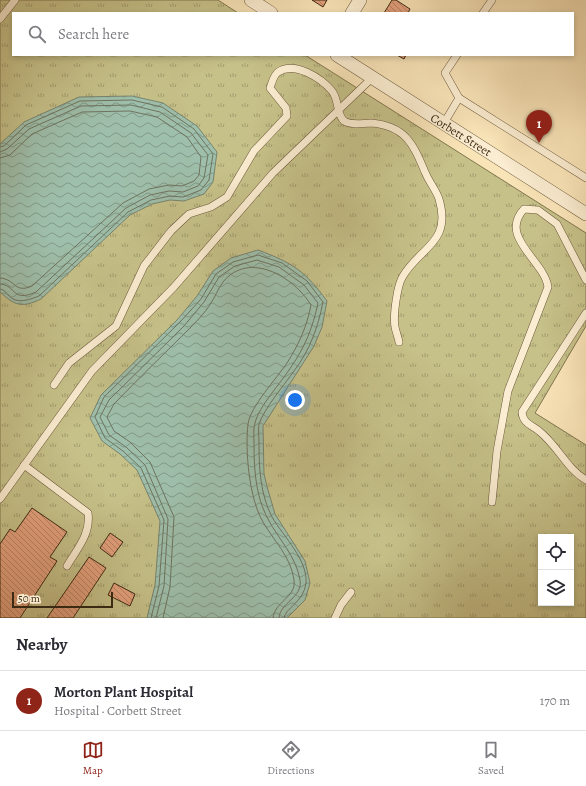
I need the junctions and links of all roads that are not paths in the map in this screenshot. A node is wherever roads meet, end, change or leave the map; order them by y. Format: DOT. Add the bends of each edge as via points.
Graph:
graph roads {
  1 [pos="15,0"];
  2 [pos="251,0"];
  3 [pos="360,0"];
  4 [pos="492,0"];
  5 [pos="269,12"];
  6 [pos="353,12"];
  7 [pos="484,12"];
  8 [pos="0,19"];
  9 [pos="339,56"];
  10 [pos="456,56"];
  11 [pos="372,78"];
  12 [pos="459,98"];
  13 [pos="339,109"];
  14 [pos="444,123"];
  15 [pos="586,178"];
  16 [pos="586,214"];
  17 [pos="586,280"];
  18 [pos="586,313"];
  19 [pos="399,342"];
  20 [pos="54,385"];
  21 [pos="24,465"];
  22 [pos="586,480"];
  23 [pos="0,499"];
  24 [pos="492,502"];
  25 [pos="67,566"];
  26 [pos="351,592"];
  27 [pos="335,618"];
  1 -- 8 [label="lane"];
  2 -- 5 [label="street"];
  3 -- 6 [label="street"];
  4 -- 7 [label="lane"];
  9 -- 11 [label="street, Corbett Street"];
  10 -- 12 [label="lane" via="445,73"];
  11 -- 13 [label="lane"];
  11 -- 14 [label="street, Corbett Street"];
  12 -- 14 [label="lane"];
  12 -- 15 [label="lane"];
  13 -- 19 [label="lane" via="341,118 346,122 386,126 402,134 414,145 439,199 442,218 433,245 402,277 394,326"];
  13 -- 20 [label="lane" via="337,99 323,82 305,72 289,69 278,72 270,88 286,108 284,121 254,151 227,197 211,207 189,214 171,232 144,266 116,326 69,363"];
  13 -- 21 [label="lane" via="273,173 174,287 92,370"];
  14 -- 16 [label="street, Corbett Street"];
  17 -- 24 [label="lane" via="557,224 538,210 524,209 516,223 517,234 525,250 546,277 548,287 508,391 496,451"];
  18 -- 22 [label="lane" via="522,412 522,418 526,423 546,436 568,466"];
  21 -- 23 [label="lane"];
  21 -- 25 [label="lane" via="88,513 88,532"];
  26 -- 27 [label="lane" via="341,604"];
}
